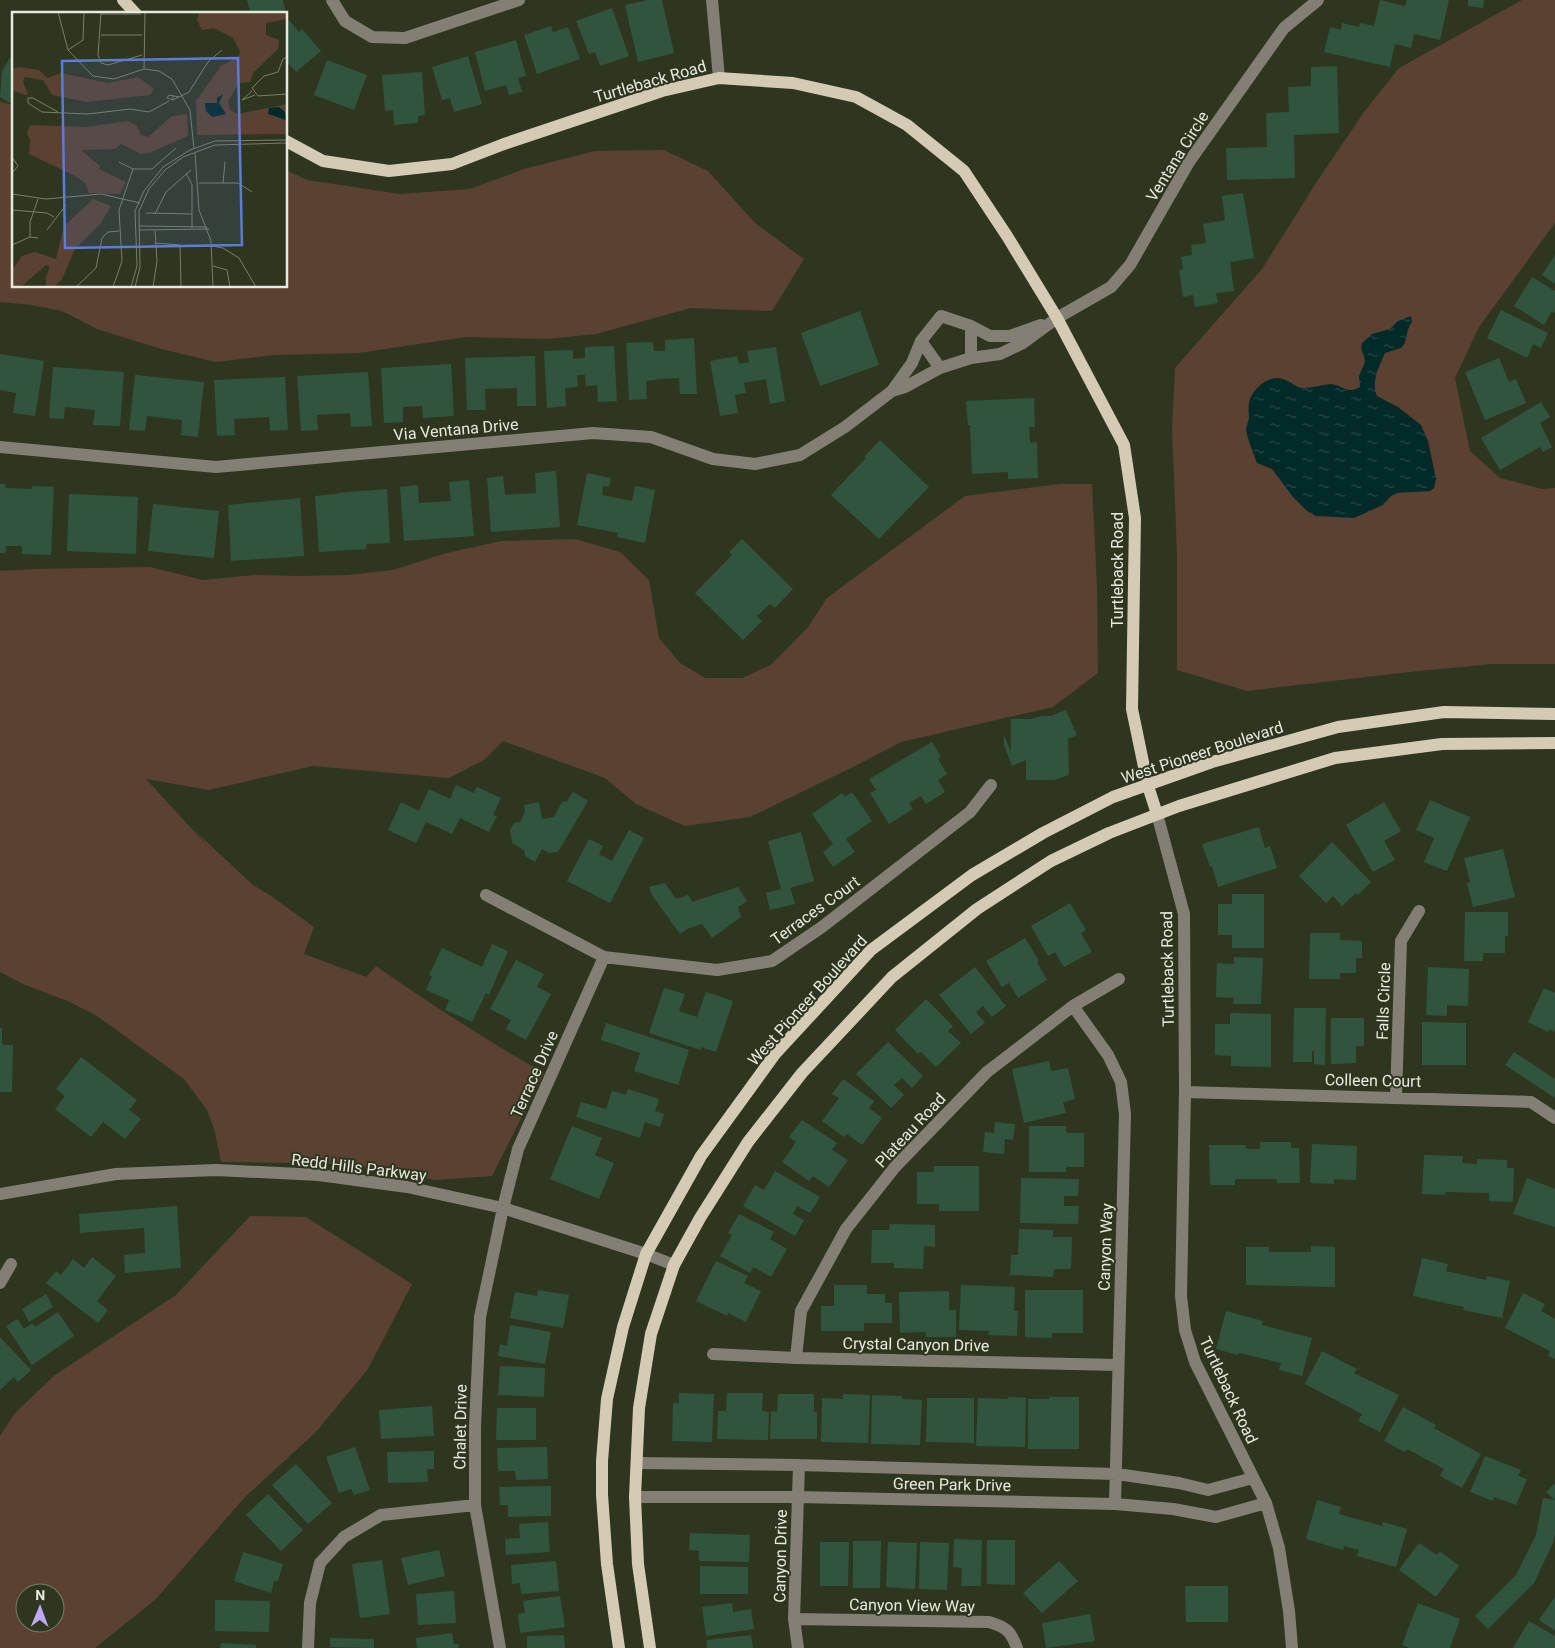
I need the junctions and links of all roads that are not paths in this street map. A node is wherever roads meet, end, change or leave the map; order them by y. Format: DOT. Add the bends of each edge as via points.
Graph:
graph roads {
  1 [pos="123,0"];
  2 [pos="332,0"];
  3 [pos="519,0"];
  4 [pos="712,0"];
  5 [pos="1318,0"];
  6 [pos="134,12"];
  7 [pos="718,78"];
  8 [pos="288,142"];
  9 [pos="1057,318"];
  10 [pos="972,326"];
  11 [pos="921,341"];
  12 [pos="971,358"];
  13 [pos="940,368"];
  14 [pos="892,391"];
  15 [pos="0,447"];
  16 [pos="1555,714"];
  17 [pos="1555,743"];
  18 [pos="991,785"];
  19 [pos="1148,786"];
  20 [pos="1158,814"];
  21 [pos="486,895"];
  22 [pos="1419,911"];
  23 [pos="604,957"];
  24 [pos="1119,979"];
  25 [pos="1073,1006"];
  26 [pos="1185,1092"];
  27 [pos="1396,1097"];
  28 [pos="1555,1118"];
  29 [pos="0,1194"];
  30 [pos="503,1208"];
  31 [pos="646,1254"];
  32 [pos="11,1264"];
  33 [pos="674,1266"];
  34 [pos="0,1283"];
  35 [pos="713,1354"];
  36 [pos="796,1358"];
  37 [pos="1118,1365"];
  38 [pos="637,1463"];
  39 [pos="799,1465"];
  40 [pos="1117,1474"];
  41 [pos="1253,1478"];
  42 [pos="635,1497"];
  43 [pos="797,1497"];
  44 [pos="1266,1503"];
  45 [pos="1115,1504"];
  46 [pos="475,1505"];
  47 [pos="794,1619"];
  48 [pos="308,1648"];
  49 [pos="500,1648"];
  50 [pos="619,1648"];
  51 [pos="650,1648"];
  52 [pos="798,1648"];
  53 [pos="1017,1648"];
  54 [pos="1292,1648"];
  1 -- 6 [label="main road"];
  2 -- 3 [label="street" via="345,21 372,37 405,38"];
  4 -- 7 [label="street"];
  5 -- 9 [label="street, Ventana Circle" via="1284,28 1189,162 1130,265 1111,287"];
  7 -- 8 [label="main road, Turtleback Road" via="662,91 452,164 389,171 323,161"];
  7 -- 9 [label="main road, Turtleback Road" via="793,83 856,97 907,125 964,171"];
  9 -- 10 [label="street" via="1010,336 990,336"];
  9 -- 12 [label="street" via="1023,343 1000,354"];
  9 -- 19 [label="main road, Turtleback Road" via="1124,445 1135,518 1132,709"];
  10 -- 11 [label="street" via="941,316"];
  10 -- 12 [label="street"];
  11 -- 13 [label="street"];
  11 -- 14 [label="street, Via Ventana Drive" via="912,363"];
  12 -- 13 [label="street"];
  13 -- 14 [label="street, Via Ventana Drive"];
  14 -- 15 [label="street, Via Ventana Drive" via="845,427 800,455 755,464 713,459 651,437 593,433 216,467"];
  16 -- 19 [label="main road, West Pioneer Boulevard" via="1444,712 1338,727 1212,762"];
  17 -- 20 [label="main road" via="1442,744 1335,758"];
  18 -- 23 [label="street, Terraces Court" via="970,812 772,961 717,970"];
  19 -- 20 [label="main road, Turtleback Road"];
  19 -- 31 [label="main road, West Pioneer Boulevard" via="1113,797 972,874 871,950 776,1054 701,1156"];
  20 -- 26 [label="street, Turtleback Road" via="1184,914"];
  20 -- 33 [label="main road" via="1051,861 977,908 892,977 802,1073 748,1142"];
  21 -- 23 [label="street, Terraces Court"];
  22 -- 27 [label="street, Falls Circle" via="1401,942"];
  23 -- 30 [label="street, Terrace Drive" via="518,1149"];
  24 -- 25 [label="street, Plateau Road"];
  25 -- 36 [label="street, Plateau Road" via="987,1072 895,1167 846,1230 801,1311"];
  25 -- 37 [label="street, Canyon Way" via="1108,1054 1120,1082 1125,1114"];
  26 -- 27 [label="street, Colleen Court"];
  26 -- 41 [label="street, Turtleback Road" via="1181,1296 1185,1330 1196,1362"];
  27 -- 28 [label="street, Colleen Court" via="1531,1102"];
  29 -- 30 [label="street, Redd Hills Parkway" via="116,1174 216,1170 320,1174 407,1187"];
  30 -- 31 [label="street, Redd Hills Parkway"];
  30 -- 46 [label="street, Chalet Drive" via="480,1317"];
  31 -- 33 [label="street, Redd Hills Parkway"];
  31 -- 50 [label="main road, West Pioneer Boulevard" via="623,1327 607,1399 602,1461 607,1564"];
  32 -- 34 [label="street"];
  33 -- 38 [label="main road" via="651,1334 640,1408"];
  35 -- 36 [label="street, Crystal Canyon Drive"];
  36 -- 37 [label="street, Crystal Canyon Drive"];
  37 -- 40 [label="street, Canyon Way"];
  38 -- 39 [label="street, Green Park Drive"];
  38 -- 42 [label="main road"];
  39 -- 40 [label="street, Green Park Drive"];
  39 -- 43 [label="street, Canyon Drive"];
  40 -- 41 [label="street, Green Park Drive" via="1208,1490"];
  40 -- 45 [label="street, Canyon Way"];
  41 -- 44 [label="street, Turtleback Road"];
  42 -- 43 [label="street, Green Park Drive"];
  42 -- 51 [label="main road" via="638,1564"];
  43 -- 45 [label="street, Green Park Drive"];
  43 -- 47 [label="street, Canyon Drive"];
  44 -- 45 [label="street, Green Park Drive" via="1216,1517"];
  44 -- 54 [label="street, Turtleback Road" via="1279,1548"];
  46 -- 48 [label="street" via="381,1516 344,1537 320,1563 310,1603"];
  46 -- 49 [label="street, Chalet Drive"];
  47 -- 52 [label="street, Canyon Drive"];
  47 -- 53 [label="street, Canyon View Way" via="989,1622 1002,1626 1012,1635"];
}
